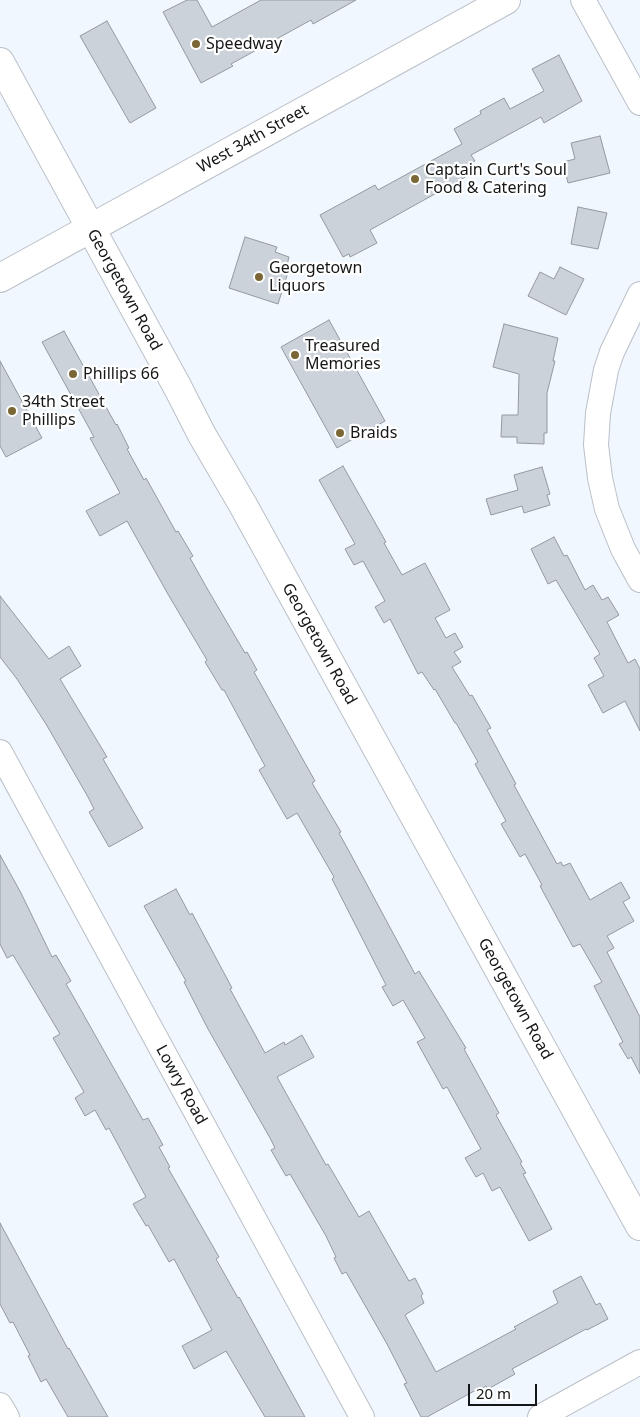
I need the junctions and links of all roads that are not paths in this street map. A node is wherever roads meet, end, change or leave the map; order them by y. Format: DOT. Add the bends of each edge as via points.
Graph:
graph roads {
  1 [pos="506,0"];
  2 [pos="583,0"];
  3 [pos="0,62"];
  4 [pos="640,103"];
  5 [pos="90,228"];
  6 [pos="0,278"];
  7 [pos="640,294"];
  8 [pos="640,580"];
  9 [pos="0,752"];
  10 [pos="640,1226"];
  11 [pos="640,1362"];
  12 [pos="0,1405"];
  13 [pos="7,1417"];
  14 [pos="362,1417"];
  15 [pos="540,1417"];
  1 -- 5 [label="main road, West 34th Street"];
  2 -- 4 [label="street"];
  3 -- 5 [label="main road, Georgetown Road"];
  5 -- 6 [label="main road, West 34th Street"];
  5 -- 10 [label="main road, Georgetown Road"];
  7 -- 8 [label="street" via="606,370 596,445 606,509"];
  9 -- 14 [label="street, Lowry Road"];
  11 -- 15 [label="street"];
  12 -- 13 [label="street"];
}
